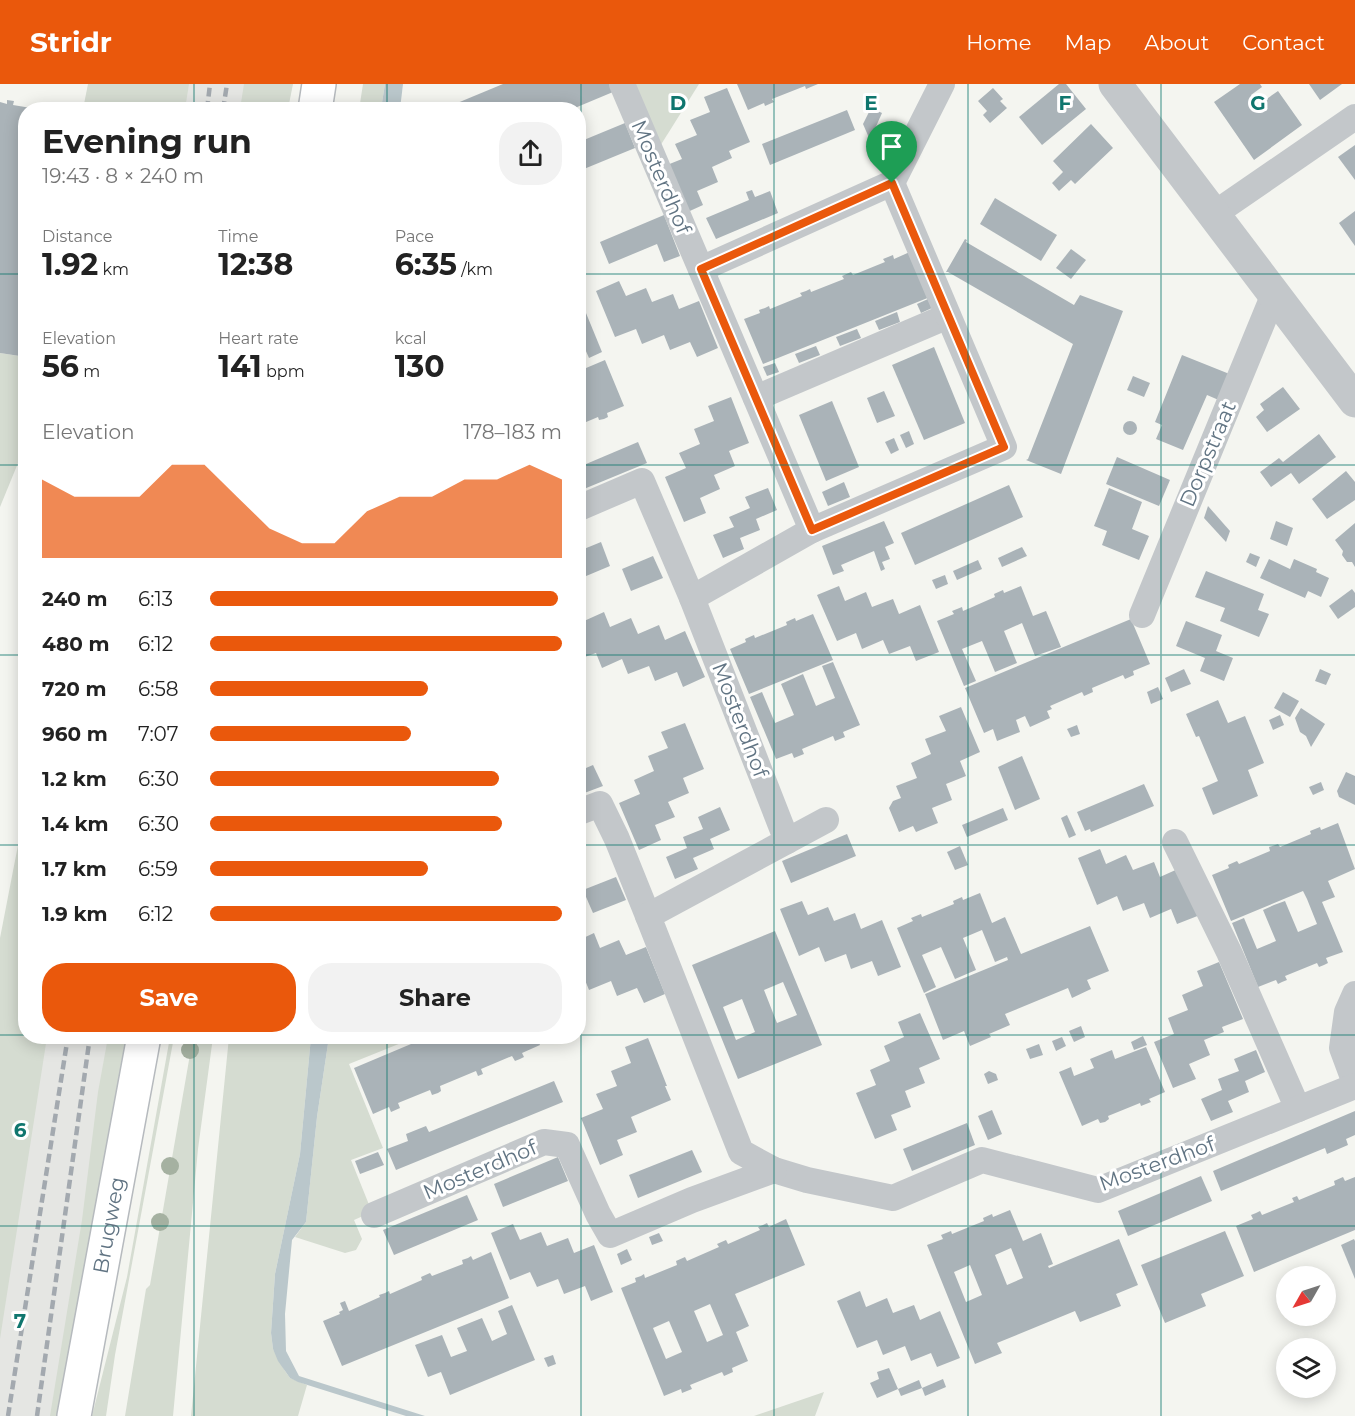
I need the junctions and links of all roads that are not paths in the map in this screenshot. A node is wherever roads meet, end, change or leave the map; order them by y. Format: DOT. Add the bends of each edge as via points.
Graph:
graph roads {
  1 [pos="319,84"];
  2 [pos="621,84"];
  3 [pos="942,84"];
  4 [pos="1115,84"];
  5 [pos="316,102"];
  6 [pos="1355,117"];
  7 [pos="892,183"];
  8 [pos="1214,214"];
  9 [pos="701,269"];
  10 [pos="1274,294"];
  11 [pos="948,316"];
  12 [pos="756,398"];
  13 [pos="1355,401"];
  14 [pos="586,505"];
  15 [pos="812,530"];
  16 [pos="692,598"];
  17 [pos="1142,615"];
  18 [pos="586,809"];
  19 [pos="826,820"];
  20 [pos="787,841"];
  21 [pos="1175,842"];
  22 [pos="648,916"];
  23 [pos="1355,994"];
  24 [pos="143,1044"];
  25 [pos="1355,1084"];
  26 [pos="1298,1109"];
  27 [pos="774,1170"];
  28 [pos="374,1215"];
  29 [pos="74,1416"];
  1 -- 5 [label="main road"];
  2 -- 9 [label="street, Mosterdhof"];
  3 -- 7 [label="street"];
  4 -- 8 [label="street"];
  6 -- 8 [label="street"];
  7 -- 9 [label="street"];
  7 -- 11 [label="street"];
  8 -- 10 [label="street"];
  9 -- 12 [label="street, Mosterdhof"];
  10 -- 13 [label="street"];
  10 -- 17 [label="street, Dorpstraat"];
  11 -- 12 [label="street"];
  11 -- 15 [label="street" via="1004,447"];
  12 -- 15 [label="street, Mosterdhof"];
  14 -- 16 [label="street, Mosterdhof" via="642,481"];
  15 -- 16 [label="street"];
  16 -- 20 [label="street, Mosterdhof"];
  18 -- 22 [label="street, Mosterdhof" via="600,804"];
  19 -- 20 [label="street"];
  20 -- 22 [label="street"];
  21 -- 26 [label="street" via="1229,952"];
  22 -- 27 [label="street, Mosterdhof" via="741,1152"];
  23 -- 25 [label="street, Mosterdhof" via="1347,1012 1342,1048"];
  24 -- 29 [label="main road, Brugweg"];
  25 -- 26 [label="street, Mosterdhof"];
  26 -- 27 [label="street, Mosterdhof" via="1098,1190 982,1160 892,1198"];
  27 -- 28 [label="street, Mosterdhof" via="610,1234 567,1145 544,1142"];
}
